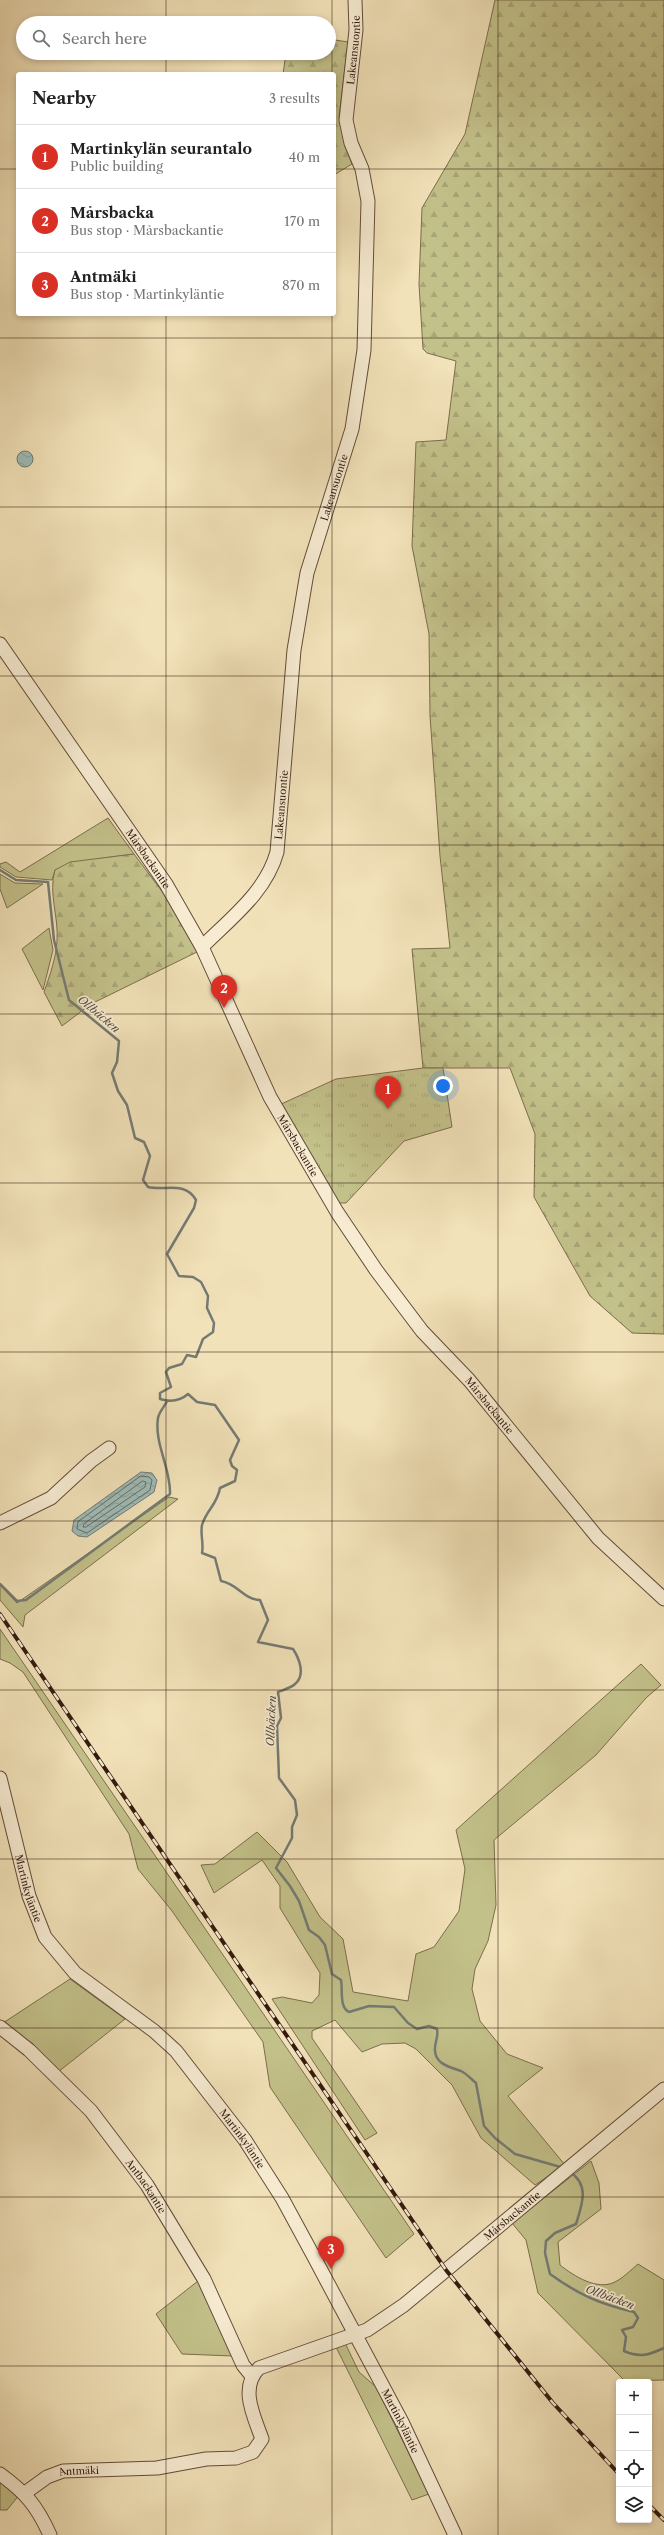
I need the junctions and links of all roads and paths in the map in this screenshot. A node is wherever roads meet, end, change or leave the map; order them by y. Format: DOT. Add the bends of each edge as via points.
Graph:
graph roads {
  1 [pos="355,0"];
  2 [pos="0,644"];
  3 [pos="202,947"];
  4 [pos="109,1448"];
  5 [pos="0,1523"];
  6 [pos="664,1599"];
  7 [pos="0,1778"];
  8 [pos="0,2027"];
  9 [pos="664,2089"];
  10 [pos="355,2334"];
  11 [pos="251,2375"];
  12 [pos="0,2474"];
  13 [pos="25,2493"];
  14 [pos="50,2535"];
  15 [pos="455,2535"];
  1 -- 3 [label="street, Lakeansuontie" via="356,30 346,120 351,143 362,170 368,201 364,350 352,429 307,573 294,650 278,852 261,888"];
  2 -- 3 [label="street, Mårsbackantie" via="166,884"];
  3 -- 6 [label="street, Mårsbackantie" via="270,1097 336,1210 376,1270 422,1331 469,1380 598,1538"];
  4 -- 5 [label="street" via="51,1498"];
  7 -- 10 [label="street, Martinkyläntie" via="29,1896 45,1937 75,1973 160,2036 176,2051 205,2087 245,2140 282,2198"];
  8 -- 11 [label="street, Antbackantie" via="29,2050 91,2111 147,2185 204,2279 243,2365"];
  9 -- 10 [label="street, Mårsbackantie" via="404,2306 367,2330"];
  10 -- 11 [label="street" via="259,2368"];
  10 -- 15 [label="street, Martinkyläntie" via="402,2422"];
  11 -- 13 [label="street, Antmäki" via="249,2402 262,2439 253,2452 236,2458 206,2459 157,2468 63,2471 47,2477"];
  12 -- 13 [label="street"];
  13 -- 14 [label="street" via="39,2510"];
}
